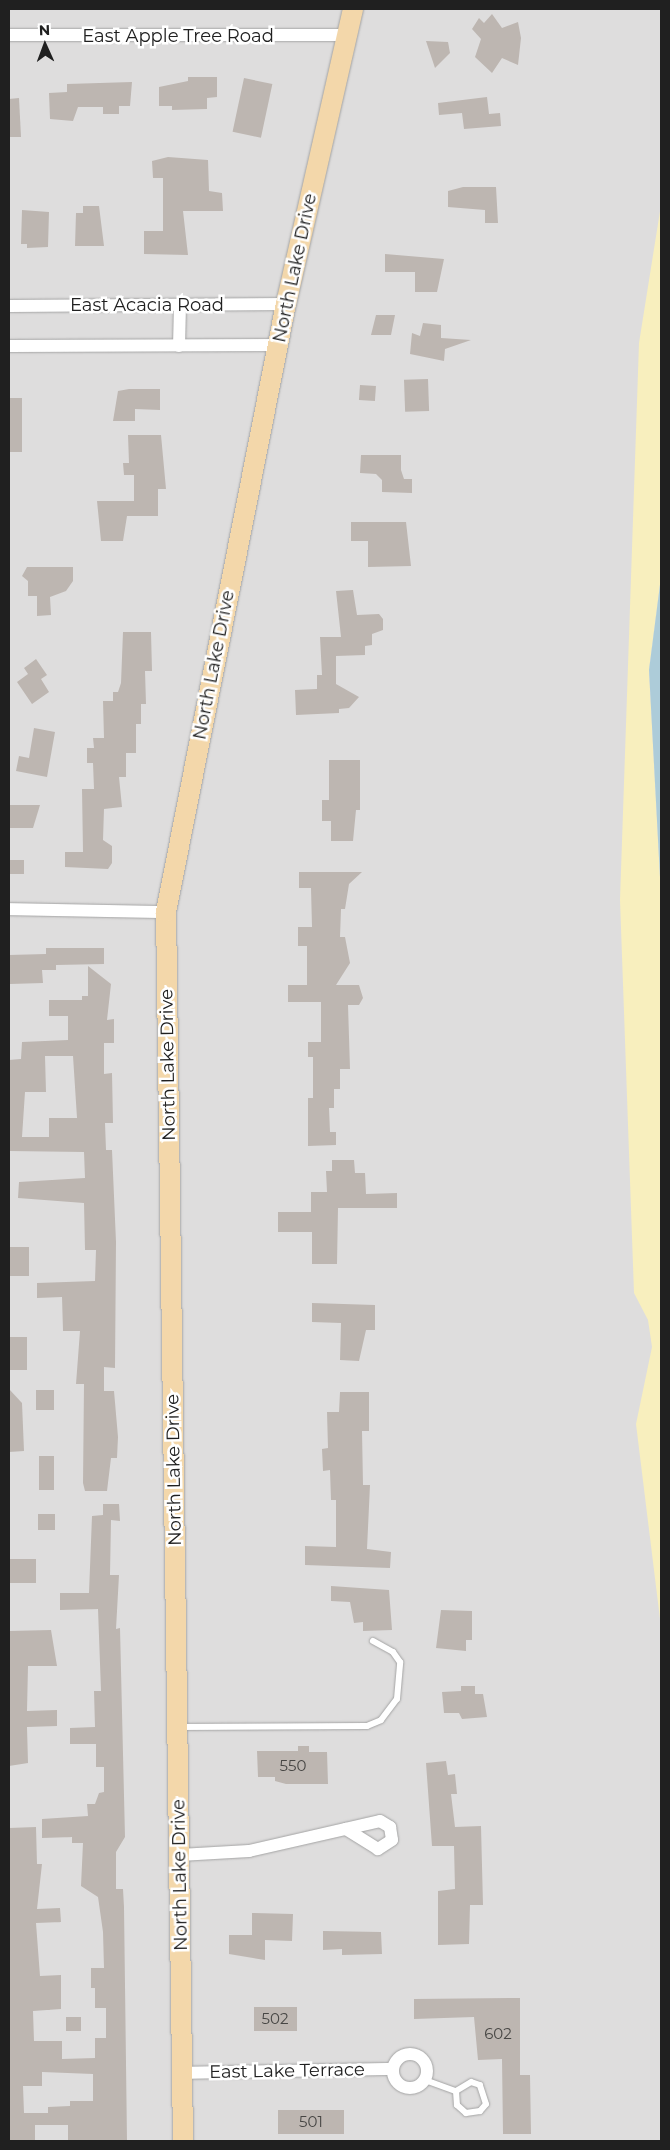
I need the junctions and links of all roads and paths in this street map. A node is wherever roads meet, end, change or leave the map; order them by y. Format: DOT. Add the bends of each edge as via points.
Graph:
graph roads {
  1 [pos="353,9"];
  2 [pos="9,34"];
  3 [pos="348,35"];
  4 [pos="286,304"];
  5 [pos="180,305"];
  6 [pos="9,306"];
  7 [pos="278,345"];
  8 [pos="9,346"];
  9 [pos="179,346"];
  10 [pos="9,909"];
  11 [pos="166,912"];
  12 [pos="373,1641"];
  13 [pos="178,1727"];
  14 [pos="346,1829"];
  15 [pos="180,1855"];
  16 [pos="393,2069"];
  17 [pos="182,2073"];
  18 [pos="425,2080"];
  19 [pos="456,2091"];
  20 [pos="183,2141"];
  1 -- 3 [label="main road, North Lake Drive"];
  2 -- 3 [label="street, East Apple Tree Road"];
  3 -- 4 [label="main road, North Lake Drive"];
  4 -- 5 [label="street, East Acacia Road"];
  4 -- 7 [label="main road, North Lake Drive"];
  5 -- 6 [label="street, East Acacia Road"];
  5 -- 9 [label="street"];
  7 -- 9 [label="street"];
  7 -- 11 [label="main road, North Lake Drive"];
  8 -- 9 [label="street"];
  10 -- 11 [label="street"];
  11 -- 13 [label="main road, North Lake Drive"];
  12 -- 13 [label="lane" via="393,1652 400,1662 397,1699 381,1720 366,1726"];
  13 -- 15 [label="main road, North Lake Drive"];
  14 -- 15 [label="street" via="249,1851"];
  15 -- 17 [label="main road, North Lake Drive"];
  16 -- 17 [label="street, East Lake Terrace"];
  16 -- 18 [label="street" via="395,2080 403,2087 414,2088"];
  16 -- 18 [label="street" via="398,2059 414,2054 427,2066"];
  17 -- 20 [label="main road, North Lake Drive"];
  18 -- 19 [label="lane"];
  19 -- 19 [label="lane" via="457,2104 466,2113 480,2111 486,2104 480,2085 471,2082"];
}
